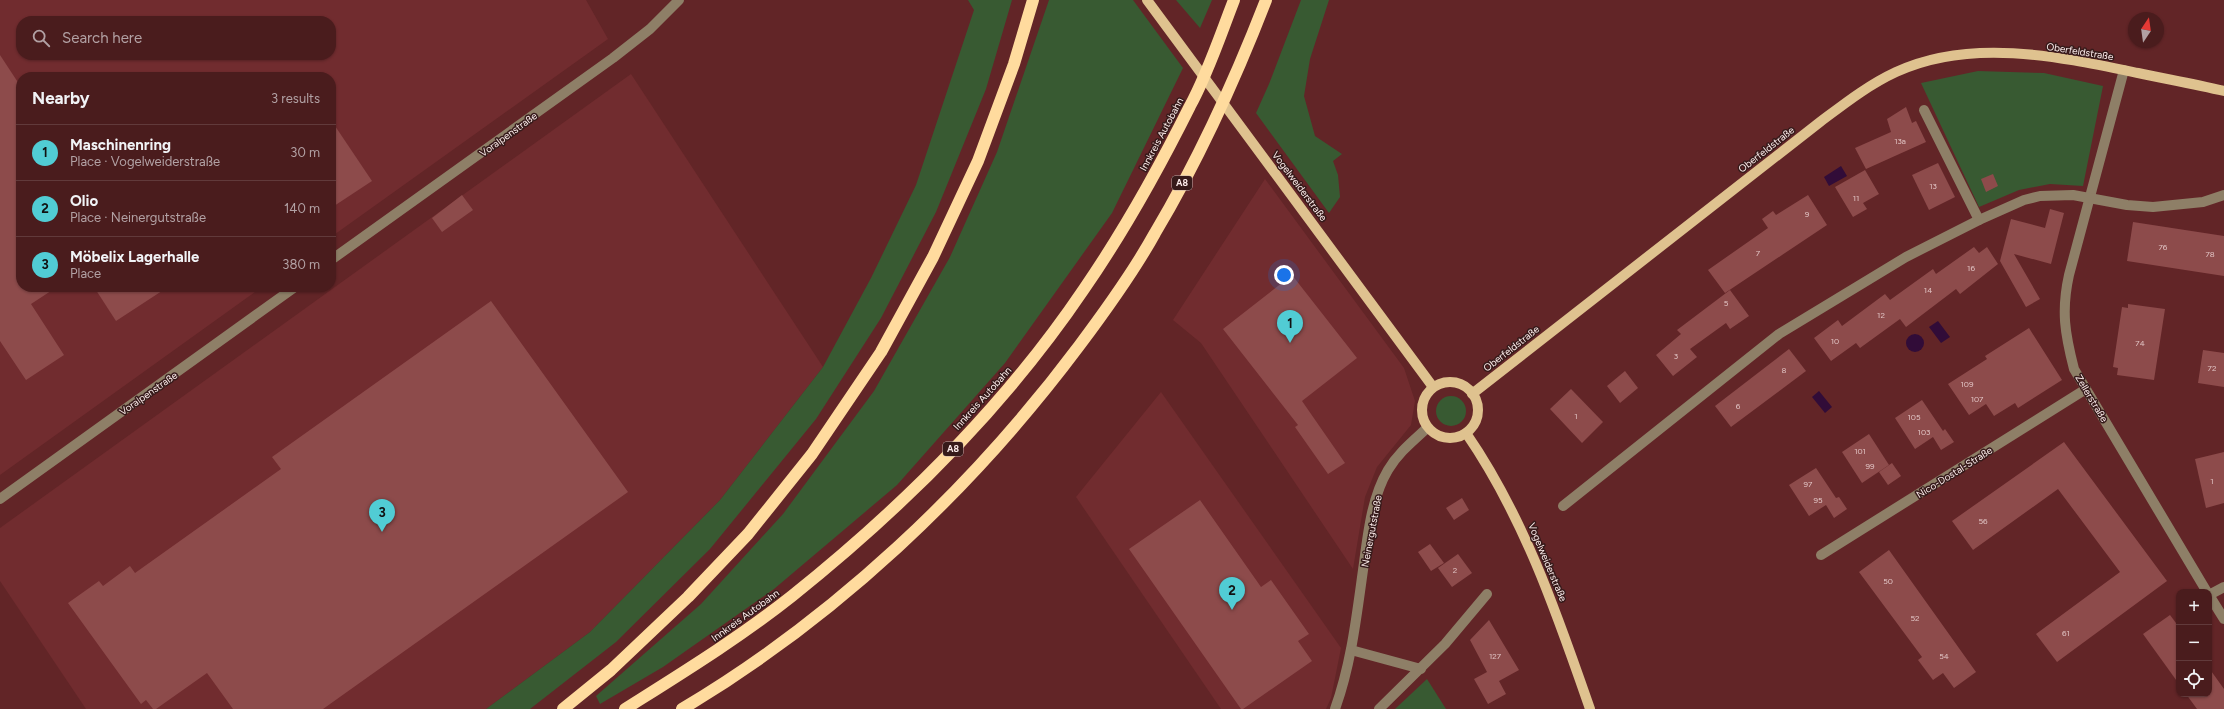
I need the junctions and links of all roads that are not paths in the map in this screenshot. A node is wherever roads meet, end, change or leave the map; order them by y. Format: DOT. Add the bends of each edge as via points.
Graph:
graph roads {
  1 [pos="679,0"];
  2 [pos="1033,0"];
  3 [pos="1146,0"];
  4 [pos="1234,0"];
  5 [pos="1266,0"];
  6 [pos="2124,70"];
  7 [pos="2224,91"];
  8 [pos="1924,110"];
  9 [pos="2224,195"];
  10 [pos="2090,198"];
  11 [pos="1979,220"];
  12 [pos="336,256"];
  13 [pos="288,292"];
  14 [pos="1433,387"];
  15 [pos="2086,389"];
  16 [pos="1472,394"];
  17 [pos="1427,428"];
  18 [pos="1466,433"];
  19 [pos="0,499"];
  20 [pos="1563,506"];
  21 [pos="1820,555"];
  22 [pos="2224,587"];
  23 [pos="2205,589"];
  24 [pos="2212,593"];
  25 [pos="1487,594"];
  26 [pos="2212,600"];
  27 [pos="2224,619"];
  28 [pos="1351,650"];
  29 [pos="1420,670"];
  30 [pos="563,709"];
  31 [pos="625,709"];
  32 [pos="682,709"];
  33 [pos="1335,709"];
  34 [pos="1379,709"];
  35 [pos="1590,709"];
  1 -- 12 [label="street, Voralpenstraße" via="650,29 613,58"];
  2 -- 30 [label="highway" via="1014,64 978,161 933,258 881,352 812,454 748,534 688,597 611,670"];
  3 -- 14 [label="main road, Vogelweiderstraße"];
  4 -- 31 [label="highway, Innkreis Autobahn / A8" via="1191,105 1138,202 1085,288 989,410 895,508 791,597 709,656"];
  5 -- 32 [label="highway, A8" via="1242,62 1210,131 1155,234 1107,309 1025,416 968,479 871,571 778,646"];
  6 -- 7 [label="main road, Oberfeldstraße"];
  6 -- 10 [label="street, Oberfeldstraße"];
  6 -- 16 [label="main road, Oberfeldstraße" via="2067,59 1976,53 1933,59 1896,71 1862,90"];
  8 -- 11 [label="street"];
  9 -- 10 [label="street" via="2188,204 2153,207"];
  10 -- 11 [label="street" via="2057,194 2040,196 2024,200"];
  10 -- 15 [label="street, Zellerstraße" via="2069,275 2063,317 2074,369"];
  11 -- 20 [label="street" via="1906,257 1779,334"];
  13 -- 19 [label="street, Voralpenstraße"];
  14 -- 16 [label="main road" via="1454,383"];
  14 -- 17 [label="main road" via="1422,406"];
  15 -- 21 [label="street, Nico-Dostal-Straße"];
  15 -- 23 [label="street, Zellerstraße"];
  16 -- 18 [label="main road" via="1476,402 1477,415"];
  17 -- 18 [label="main road" via="1441,438 1458,437"];
  17 -- 28 [label="street, Neinergutstraße" via="1399,454 1380,486 1367,539"];
  18 -- 35 [label="main road, Vogelweiderstraße" via="1503,493 1529,545 1552,601"];
  22 -- 24 [label="street"];
  25 -- 29 [label="street"];
  26 -- 27 [label="street"];
  28 -- 29 [label="street"];
  28 -- 33 [label="street, Neinergutstraße" via="1342,691"];
  29 -- 34 [label="street"];
}
